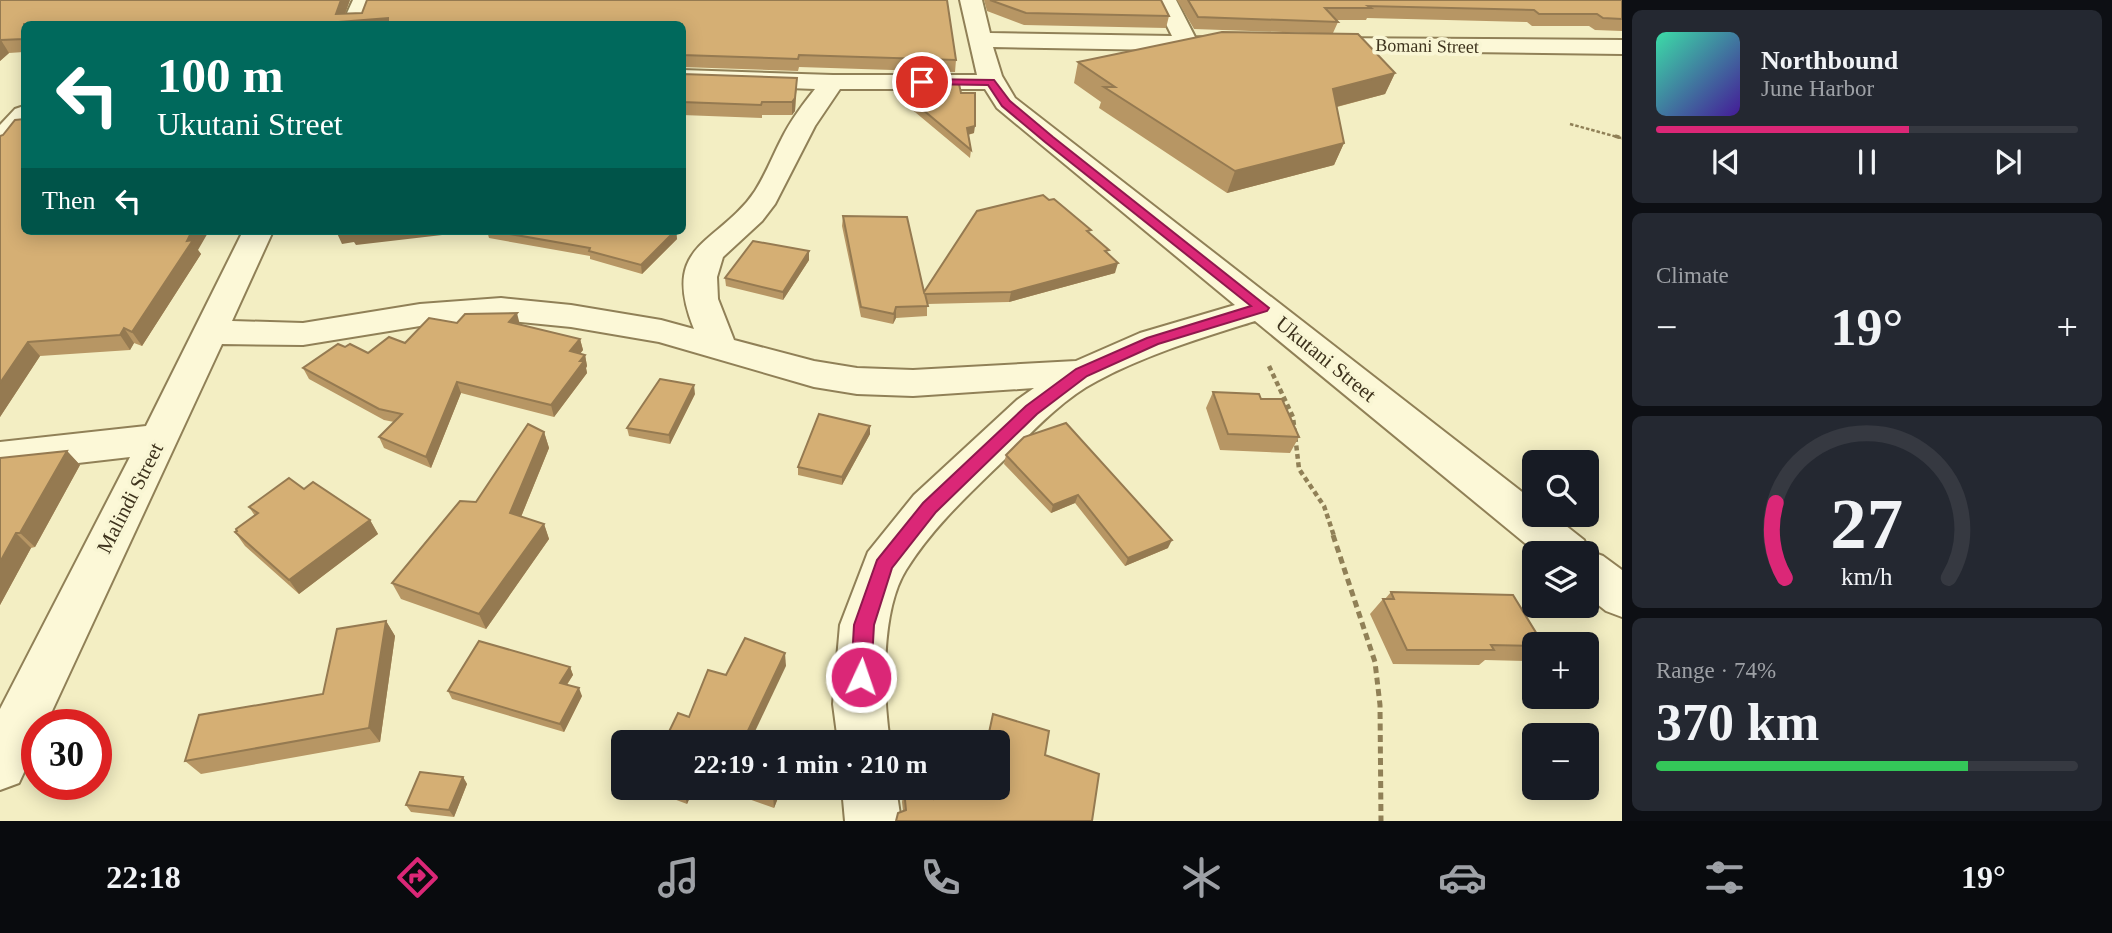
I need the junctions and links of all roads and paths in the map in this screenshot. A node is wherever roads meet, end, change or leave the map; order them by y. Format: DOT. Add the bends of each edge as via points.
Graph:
graph roads {
  1 [pos="364,0"];
  2 [pos="971,0"];
  3 [pos="1165,0"];
  4 [pos="355,21"];
  5 [pos="980,40"];
  6 [pos="1187,43"];
  7 [pos="1242,44"];
  8 [pos="1297,45"];
  9 [pos="1622,47"];
  10 [pos="686,77"];
  11 [pos="833,82"];
  12 [pos="990,82"];
  13 [pos="21,98"];
  14 [pos="0,100"];
  15 [pos="21,117"];
  16 [pos="1570,124"];
  17 [pos="1622,138"];
  18 [pos="0,141"];
  19 [pos="256,235"];
  20 [pos="1271,315"];
  21 [pos="211,332"];
  22 [pos="721,348"];
  23 [pos="1081,373"];
  24 [pos="159,439"];
  25 [pos="0,457"];
  26 [pos="1552,541"];
  27 [pos="1599,579"];
  28 [pos="1622,597"];
  29 [pos="862,730"];
  30 [pos="0,764"];
  31 [pos="870,800"];
  32 [pos="873,821"];
  33 [pos="1381,821"];
  1 -- 4 [label="street"];
  2 -- 5 [label="street, Ukutani Street"];
  3 -- 6 [label="street"];
  5 -- 6 [label="street"];
  5 -- 12 [label="street, Ukutani Street"];
  6 -- 7 [label="street"];
  8 -- 9 [label="street, Bomani Street"];
  10 -- 11 [label="street"];
  11 -- 12 [label="street"];
  11 -- 22 [label="street" via="802,127 759,206 715,246 703,264 701,301"];
  12 -- 20 [label="street, Ukutani Street" via="1006,103 1049,140"];
  13 -- 14 [label="street"];
  15 -- 18 [label="street"];
  16 -- 17 [label="path"];
  19 -- 21 [label="street, Malindi Street"];
  20 -- 23 [label="street" via="1153,341"];
  20 -- 26 [label="street, Ukutani Street"];
  20 -- 33 [label="path" via="1266,361 1293,416 1299,469 1324,506 1375,662"];
  21 -- 22 [label="street" via="303,334 420,315 501,309 661,331"];
  21 -- 24 [label="street, Malindi Street"];
  22 -- 23 [label="street" via="857,381 940,382"];
  23 -- 29 [label="street" via="1031,410 980,458 929,508 884,565 864,625 859,704"];
  24 -- 25 [label="street"];
  24 -- 30 [label="street, Malindi Street"];
  27 -- 28 [label="street"];
  31 -- 32 [label="street"];
}
